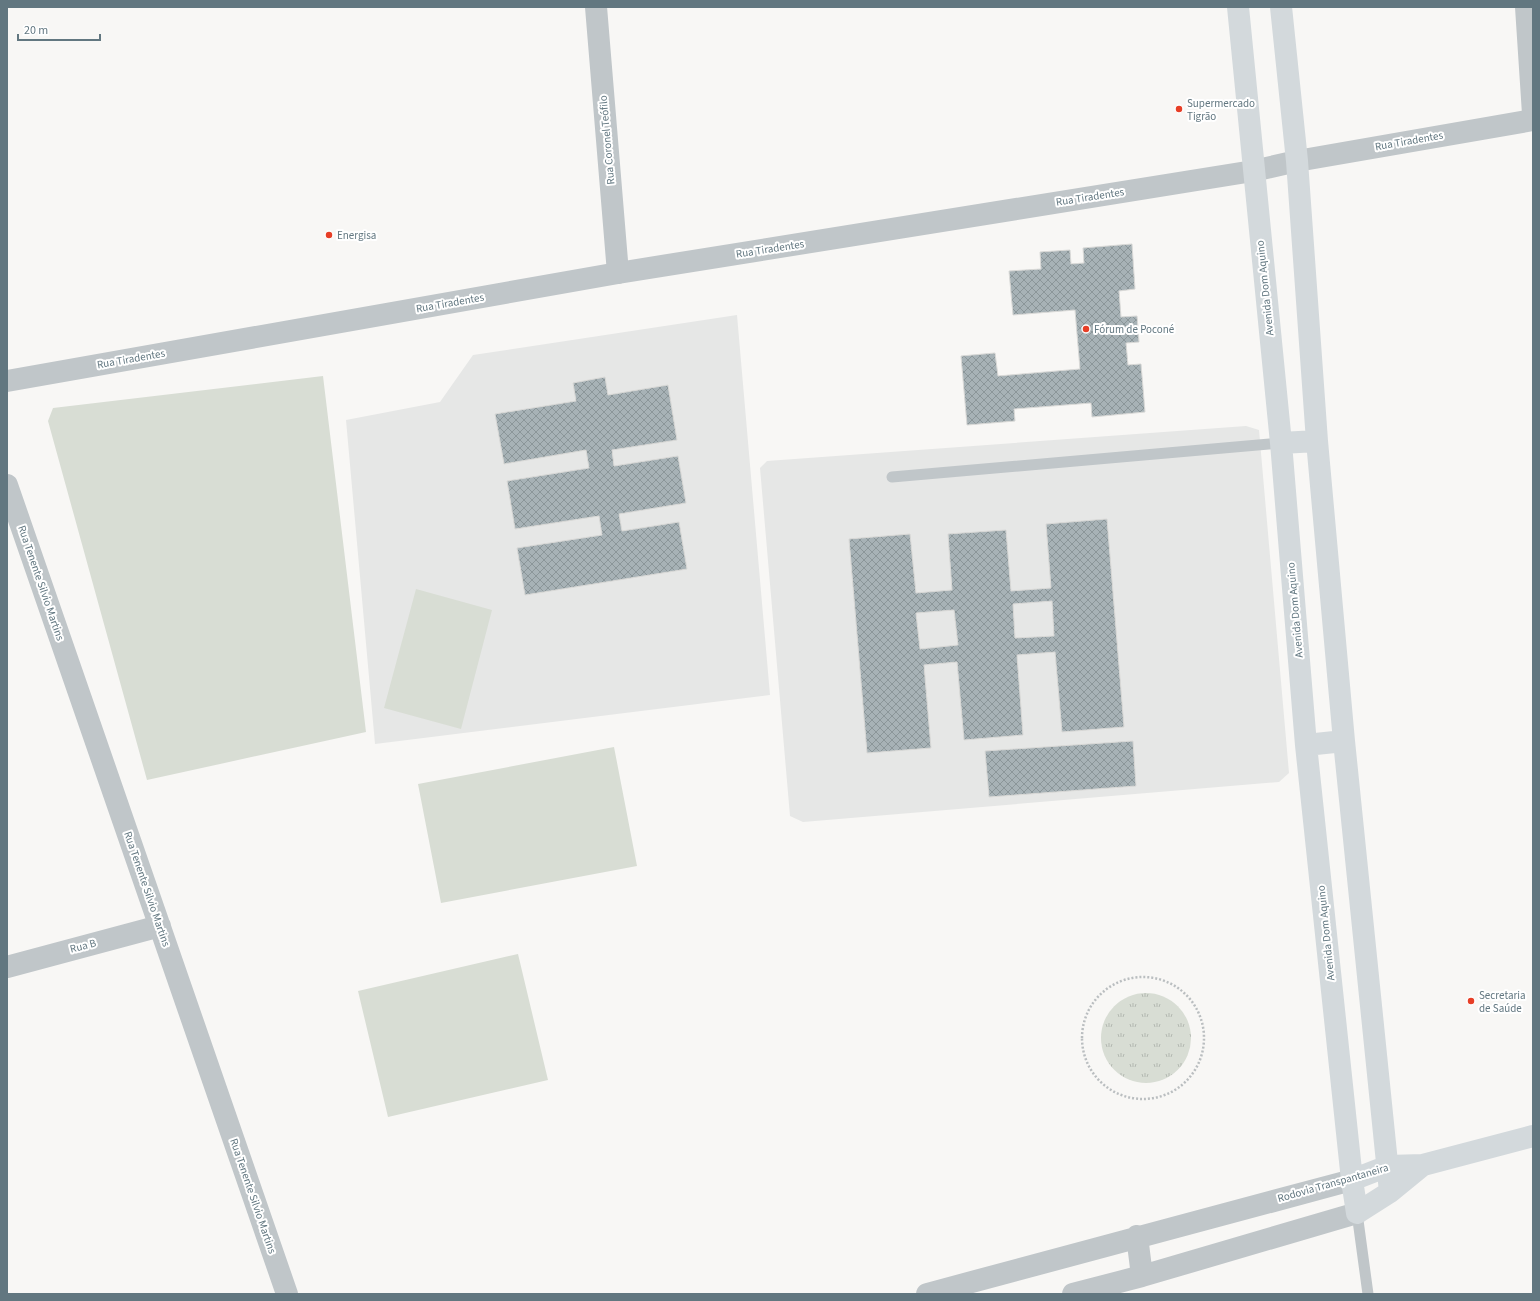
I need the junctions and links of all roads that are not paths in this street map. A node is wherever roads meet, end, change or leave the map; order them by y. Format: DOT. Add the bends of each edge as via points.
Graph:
graph roads {
  1 [pos="596,7"];
  2 [pos="1238,7"];
  3 [pos="1281,7"];
  4 [pos="1526,7"];
  5 [pos="1533,114"];
  6 [pos="1533,120"];
  7 [pos="1297,160"];
  8 [pos="1253,170"];
  9 [pos="618,273"];
  10 [pos="7,381"];
  11 [pos="1317,441"];
  12 [pos="1282,444"];
  13 [pos="892,477"];
  14 [pos="7,485"];
  15 [pos="1344,741"];
  16 [pos="1306,745"];
  17 [pos="160,926"];
  18 [pos="7,967"];
  19 [pos="1533,1136"];
  20 [pos="1423,1165"];
  21 [pos="1388,1166"];
  22 [pos="1352,1180"];
  23 [pos="1390,1192"];
  24 [pos="1357,1213"];
  25 [pos="1137,1236"];
  26 [pos="1142,1276"];
  27 [pos="287,1294"];
  28 [pos="927,1294"];
  29 [pos="1074,1294"];
  30 [pos="1368,1294"];
  1 -- 9 [label="street, Rua Coronel Teófilo"];
  2 -- 8 [label="main road, Avenida Dom Aquino"];
  3 -- 7 [label="main road"];
  4 -- 5 [label="street"];
  6 -- 7 [label="street, Rua Tiradentes"];
  7 -- 8 [label="street, Rua Tiradentes"];
  7 -- 11 [label="main road"];
  8 -- 9 [label="street, Rua Tiradentes"];
  8 -- 12 [label="main road, Avenida Dom Aquino"];
  9 -- 10 [label="street, Rua Tiradentes"];
  11 -- 12 [label="main road"];
  11 -- 15 [label="main road"];
  12 -- 13 [label="lane"];
  12 -- 16 [label="main road, Avenida Dom Aquino"];
  14 -- 17 [label="street, Rua Tenente Silvio Martins"];
  15 -- 16 [label="main road"];
  15 -- 21 [label="main road"];
  16 -- 22 [label="main road, Avenida Dom Aquino"];
  17 -- 18 [label="street, Rua B"];
  17 -- 27 [label="street, Rua Tenente Silvio Martins"];
  19 -- 20 [label="main road"];
  20 -- 21 [label="main road, Rodovia Transpantaneira"];
  20 -- 23 [label="main road, Rodovia Transpantaneira"];
  21 -- 22 [label="main road, Rodovia Transpantaneira"];
  21 -- 23 [label="main road"];
  22 -- 24 [label="main road, Avenida Dom Aquino"];
  22 -- 25 [label="street, Rodovia Transpantaneira"];
  23 -- 24 [label="main road, Rodovia Transpantaneira"];
  24 -- 26 [label="street, Rodovia Transpantaneira"];
  24 -- 30 [label="lane"];
  25 -- 26 [label="street"];
  25 -- 28 [label="street, Rodovia Transpantaneira"];
  26 -- 29 [label="street, Rodovia Transpantaneira"];
}
